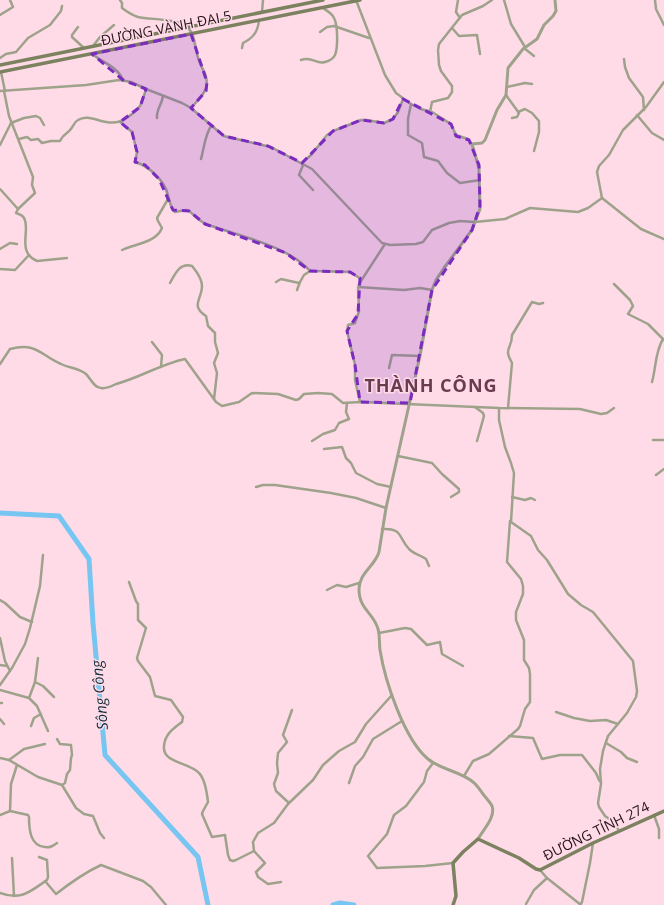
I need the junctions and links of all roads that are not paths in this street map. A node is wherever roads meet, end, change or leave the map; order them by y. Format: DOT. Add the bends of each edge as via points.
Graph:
graph roads {
  1 [pos="10,0"];
  2 [pos="120,0"];
  3 [pos="263,0"];
  4 [pos="318,0"];
  5 [pos="323,0"];
  6 [pos="357,0"];
  7 [pos="458,0"];
  8 [pos="492,0"];
  9 [pos="504,0"];
  10 [pos="555,0"];
  11 [pos="655,0"];
  12 [pos="62,6"];
  13 [pos="322,8"];
  14 [pos="262,12"];
  15 [pos="0,15"];
  16 [pos="460,18"];
  17 [pos="260,20"];
  18 [pos="114,25"];
  19 [pos="664,25"];
  20 [pos="78,27"];
  21 [pos="187,27"];
  22 [pos="336,27"];
  23 [pos="452,28"];
  24 [pos="320,32"];
  25 [pos="191,34"];
  26 [pos="370,38"];
  27 [pos="93,46"];
  28 [pos="84,48"];
  29 [pos="242,48"];
  30 [pos="524,48"];
  31 [pos="92,54"];
  32 [pos="480,54"];
  33 [pos="534,56"];
  34 [pos="0,58"];
  35 [pos="624,59"];
  36 [pos="301,60"];
  37 [pos="0,65"];
  38 [pos="1,72"];
  39 [pos="123,80"];
  40 [pos="664,82"];
  41 [pos="532,84"];
  42 [pos="507,87"];
  43 [pos="146,89"];
  44 [pos="0,91"];
  45 [pos="5,91"];
  46 [pos="506,95"];
  47 [pos="163,96"];
  48 [pos="403,99"];
  49 [pos="411,104"];
  50 [pos="191,108"];
  51 [pos="644,110"];
  52 [pos="430,112"];
  53 [pos="518,112"];
  54 [pos="637,116"];
  55 [pos="157,118"];
  56 [pos="512,118"];
  57 [pos="120,122"];
  58 [pos="11,123"];
  59 [pos="44,125"];
  60 [pos="211,126"];
  61 [pos="19,139"];
  62 [pos="664,140"];
  63 [pos="472,144"];
  64 [pos="0,145"];
  65 [pos="534,152"];
  66 [pos="201,159"];
  67 [pos="303,164"];
  68 [pos="480,180"];
  69 [pos="0,189"];
  70 [pos="313,190"];
  71 [pos="602,198"];
  72 [pos="168,199"];
  73 [pos="18,209"];
  74 [pos="475,222"];
  75 [pos="664,239"];
  76 [pos="17,244"];
  77 [pos="385,244"];
  78 [pos="0,249"];
  79 [pos="122,250"];
  80 [pos="29,255"];
  81 [pos="67,258"];
  82 [pos="0,269"];
  83 [pos="310,271"];
  84 [pos="361,279"];
  85 [pos="276,282"];
  86 [pos="170,283"];
  87 [pos="299,283"];
  88 [pos="614,284"];
  89 [pos="358,287"];
  90 [pos="297,290"];
  91 [pos="432,290"];
  92 [pos="543,303"];
  93 [pos="664,340"];
  94 [pos="152,342"];
  95 [pos="420,356"];
  96 [pos="0,364"];
  97 [pos="161,367"];
  98 [pos="389,368"];
  99 [pos="652,382"];
  100 [pos="214,399"];
  101 [pos="360,402"];
  102 [pos="347,403"];
  103 [pos="410,403"];
  104 [pos="475,406"];
  105 [pos="499,408"];
  106 [pos="508,408"];
  107 [pos="614,408"];
  108 [pos="653,440"];
  109 [pos="664,440"];
  110 [pos="477,441"];
  111 [pos="312,442"];
  112 [pos="324,449"];
  113 [pos="398,456"];
  114 [pos="664,469"];
  115 [pos="656,474"];
  116 [pos="256,487"];
  117 [pos="391,487"];
  118 [pos="451,497"];
  119 [pos="512,497"];
  120 [pos="535,500"];
  121 [pos="386,508"];
  122 [pos="510,521"];
  123 [pos="382,529"];
  124 [pos="43,555"];
  125 [pos="429,566"];
  126 [pos="129,582"];
  127 [pos="359,583"];
  128 [pos="327,590"];
  129 [pos="0,600"];
  130 [pos="32,622"];
  131 [pos="379,633"];
  132 [pos="0,638"];
  133 [pos="38,658"];
  134 [pos="0,665"];
  135 [pos="7,666"];
  136 [pos="463,666"];
  137 [pos="10,671"];
  138 [pos="35,682"];
  139 [pos="0,685"];
  140 [pos="0,690"];
  141 [pos="393,695"];
  142 [pos="54,697"];
  143 [pos="29,698"];
  144 [pos="292,710"];
  145 [pos="556,712"];
  146 [pos="41,714"];
  147 [pos="0,719"];
  148 [pos="402,721"];
  149 [pos="4,724"];
  150 [pos="618,724"];
  151 [pos="31,726"];
  152 [pos="48,730"];
  153 [pos="509,736"];
  154 [pos="57,739"];
  155 [pos="606,743"];
  156 [pos="45,744"];
  157 [pos="0,758"];
  158 [pos="8,760"];
  159 [pos="637,762"];
  160 [pos="433,763"];
  161 [pos="17,765"];
  162 [pos="464,776"];
  163 [pos="601,782"];
  164 [pos="349,784"];
  165 [pos="62,785"];
  166 [pos="289,802"];
  167 [pos="10,811"];
  168 [pos="664,811"];
  169 [pos="0,815"];
  170 [pos="654,815"];
  171 [pos="619,831"];
  172 [pos="104,838"];
  173 [pos="659,838"];
  174 [pos="478,839"];
  175 [pos="57,843"];
  176 [pos="593,843"];
  177 [pos="254,851"];
  178 [pos="39,857"];
  179 [pos="12,858"];
  180 [pos="453,863"];
  181 [pos="540,870"];
  182 [pos="547,878"];
  183 [pos="45,881"];
  184 [pos="281,882"];
  185 [pos="0,893"];
  186 [pos="14,896"];
  187 [pos="526,904"];
  188 [pos="166,905"];
  189 [pos="453,905"];
  190 [pos="580,905"];
  1 -- 15 [label="street" via="13,7"];
  2 -- 21 [label="street" via="122,8 136,16 170,20"];
  3 -- 14 [label="street"];
  4 -- 5 [label="main road, ĐƯỜNG VÀNH ĐAI 5"];
  4 -- 14 [label="main road, ĐƯỜNG VÀNH ĐAI 5"];
  6 -- 13 [label="main road, ĐƯỜNG VÀNH ĐAI 5"];
  6 -- 26 [label="street"];
  7 -- 16 [label="street" via="456,12"];
  8 -- 16 [label="street"];
  9 -- 30 [label="street" via="511,24"];
  10 -- 30 [label="street" via="555,14 544,25 537,39"];
  11 -- 19 [label="street" via="656,9"];
  12 -- 34 [label="street" via="61,11 48,26 29,36 16,52"];
  13 -- 17 [label="main road, ĐƯỜNG VÀNH ĐAI 5"];
  13 -- 22 [label="street" via="334,17"];
  14 -- 21 [label="main road, ĐƯỜNG VÀNH ĐAI 5"];
  16 -- 23 [label="street"];
  17 -- 25 [label="main road, ĐƯỜNG VÀNH ĐAI 5"];
  17 -- 29 [label="street" via="254,36 243,43"];
  18 -- 27 [label="street"];
  20 -- 28 [label="street" via="72,37"];
  21 -- 25 [label="street"];
  21 -- 27 [label="main road, ĐƯỜNG VÀNH ĐAI 5"];
  22 -- 24 [label="street" via="327,27"];
  22 -- 26 [label="street"];
  22 -- 36 [label="street" via="337,44 334,57 320,63 308,58"];
  23 -- 32 [label="street" via="459,36 477,35"];
  23 -- 52 [label="street" via="439,44 438,50 440,68 452,86 452,92 448,98 432,102"];
  25 -- 31 [label="main road, ĐƯỜNG VÀNH ĐAI 5"];
  25 -- 50 [label="street" via="207,82 206,91"];
  26 -- 48 [label="street" via="386,77"];
  27 -- 28 [label="main road, ĐƯỜNG VÀNH ĐAI 5"];
  28 -- 37 [label="main road, ĐƯỜNG VÀNH ĐAI 5"];
  30 -- 33 [label="street"];
  30 -- 42 [label="street" via="508,68"];
  31 -- 38 [label="main road, ĐƯỜNG VÀNH ĐAI 5"];
  31 -- 39 [label="street" via="112,68"];
  35 -- 51 [label="street" via="624,67 629,78 643,97"];
  38 -- 45 [label="street"];
  39 -- 43 [label="street"];
  39 -- 45 [label="street"];
  40 -- 51 [label="street"];
  41 -- 42 [label="street"];
  42 -- 46 [label="street"];
  43 -- 47 [label="street"];
  43 -- 57 [label="street" via="140,107"];
  44 -- 45 [label="street"];
  45 -- 58 [label="street"];
  46 -- 53 [label="street"];
  46 -- 63 [label="street" via="485,140"];
  47 -- 50 [label="street"];
  47 -- 55 [label="street"];
  48 -- 49 [label="street"];
  48 -- 67 [label="street" via="393,119 384,123 361,120 333,131"];
  49 -- 52 [label="street"];
  49 -- 68 [label="street" via="408,135 422,143 424,157 438,161 447,173 460,183"];
  50 -- 60 [label="street"];
  51 -- 54 [label="street"];
  52 -- 63 [label="street" via="451,124 456,136 468,138"];
  53 -- 56 [label="street" via="517,117"];
  53 -- 65 [label="street" via="525,109 539,121"];
  54 -- 62 [label="street" via="652,133"];
  54 -- 71 [label="street" via="623,130 609,156 597,168"];
  57 -- 61 [label="street" via="111,124 83,118 63,134 60,141 42,143 38,139"];
  57 -- 72 [label="street" via="133,135 137,152 135,162 145,165 157,176 166,189"];
  58 -- 59 [label="street" via="36,116"];
  58 -- 61 [label="street"];
  58 -- 64 [label="street"];
  60 -- 66 [label="street"];
  60 -- 67 [label="street" via="224,136 271,147"];
  61 -- 73 [label="street" via="33,175 32,185 35,193"];
  63 -- 68 [label="street" via="479,165"];
  67 -- 70 [label="street" via="300,175"];
  67 -- 77 [label="street" via="314,171"];
  68 -- 74 [label="street" via="480,206"];
  69 -- 73 [label="street"];
  71 -- 74 [label="street" via="578,212 530,208 505,219"];
  71 -- 75 [label="street" via="641,229"];
  72 -- 79 [label="street" via="158,218 162,228 158,234 149,241"];
  72 -- 83 [label="street" via="175,212 186,210 205,224 264,243 286,253"];
  73 -- 80 [label="street" via="16,213 25,220 25,244"];
  74 -- 77 [label="street" via="454,222 435,228 420,243"];
  74 -- 91 [label="street"];
  76 -- 78 [label="street" via="10,243"];
  77 -- 84 [label="street"];
  80 -- 81 [label="street" via="37,261"];
  80 -- 82 [label="street" via="15,270"];
  83 -- 84 [label="street" via="350,272"];
  83 -- 87 [label="street"];
  84 -- 89 [label="street"];
  85 -- 87 [label="street" via="281,279"];
  86 -- 100 [label="street" via="179,269 187,264 192,266 202,283 198,307 206,316 208,326 215,333 218,351 214,363 217,373"];
  87 -- 90 [label="street"];
  88 -- 93 [label="street" via="631,302 628,314 646,323"];
  89 -- 91 [label="street"];
  89 -- 101 [label="street" via="358,314 355,323 348,325 347,330 356,365 355,380"];
  91 -- 95 [label="street"];
  92 -- 106 [label="street" via="532,302 512,336 508,352 512,363"];
  93 -- 99 [label="street" via="657,354"];
  94 -- 97 [label="street" via="162,355"];
  95 -- 98 [label="street" via="392,355"];
  95 -- 103 [label="street"];
  96 -- 97 [label="street" via="10,349 37,349 61,365 85,373 96,386 103,388 129,381"];
  97 -- 100 [label="street" via="185,359"];
  100 -- 102 [label="street" via="225,406 239,402 252,393 278,394 298,400 303,394 318,393 333,395 341,403"];
  101 -- 102 [label="street"];
  101 -- 103 [label="street"];
  102 -- 111 [label="street" via="346,412 349,419"];
  103 -- 104 [label="street"];
  103 -- 113 [label="street"];
  104 -- 105 [label="street"];
  104 -- 110 [label="street" via="484,416"];
  105 -- 106 [label="street"];
  105 -- 119 [label="street" via="505,447 514,473"];
  106 -- 107 [label="street" via="580,409 604,414"];
  108 -- 109 [label="street"];
  112 -- 117 [label="street" via="342,447 356,473 377,484"];
  113 -- 117 [label="street"];
  113 -- 118 [label="street" via="432,463 459,489 459,492"];
  114 -- 115 [label="street"];
  116 -- 121 [label="street" via="275,485 331,493"];
  117 -- 121 [label="street"];
  119 -- 120 [label="street"];
  119 -- 122 [label="street"];
  121 -- 123 [label="street"];
  122 -- 150 [label="street" via="531,536 568,594 593,612 633,661 637,694"];
  122 -- 153 [label="street" via="507,562 521,579 523,586 516,620 524,640 524,660 530,671 530,702 519,728"];
  123 -- 125 [label="street" via="397,531 409,549 426,559"];
  123 -- 127 [label="street" via="378,556"];
  124 -- 130 [label="street" via="40,586"];
  126 -- 177 [label="street" via="138,604 138,620 146,628 138,662 150,677 155,696 171,700 183,717 182,722 168,734 164,742 164,752 200,774 208,802 202,814 212,837 225,835 230,860 236,860"];
  127 -- 128 [label="street" via="346,586 337,584"];
  127 -- 131 [label="street" via="362,604 377,625"];
  129 -- 130 [label="street" via="20,617"];
  130 -- 137 [label="street" via="25,644"];
  131 -- 136 [label="street" via="411,629 427,646 440,642 442,654"];
  131 -- 141 [label="street" via="380,650"];
  132 -- 135 [label="street"];
  133 -- 138 [label="street"];
  134 -- 135 [label="street"];
  135 -- 137 [label="street"];
  137 -- 139 [label="street"];
  138 -- 142 [label="street"];
  138 -- 143 [label="street"];
  140 -- 143 [label="street"];
  141 -- 148 [label="street"];
  141 -- 166 [label="street" via="366,724 355,742 339,751 323,765 313,780"];
  143 -- 146 [label="street"];
  144 -- 166 [label="street" via="283,735 287,742 278,753 278,773 274,784 276,791"];
  145 -- 150 [label="street" via="574,718 606,720"];
  146 -- 151 [label="street" via="34,718"];
  146 -- 152 [label="street"];
  147 -- 149 [label="street"];
  148 -- 160 [label="street" via="417,748"];
  148 -- 164 [label="street" via="374,739 355,767"];
  150 -- 155 [label="street"];
  153 -- 162 [label="street" via="489,754 473,761"];
  153 -- 163 [label="street" via="533,738 542,759 560,755 582,755"];
  154 -- 165 [label="street" via="60,744 71,745 70,770"];
  155 -- 159 [label="street"];
  155 -- 163 [label="street" via="600,767"];
  156 -- 158 [label="street" via="24,749"];
  157 -- 158 [label="street"];
  158 -- 161 [label="street"];
  160 -- 162 [label="street"];
  160 -- 180 [label="street" via="424,782 406,806 394,815 387,834 368,856 377,868"];
  161 -- 165 [label="street" via="38,777"];
  161 -- 167 [label="street" via="11,784"];
  162 -- 174 [label="street" via="476,785 492,807 492,816"];
  163 -- 171 [label="street" via="599,807 605,816 615,823"];
  165 -- 172 [label="street" via="76,808 84,814 93,816"];
  166 -- 177 [label="street" via="274,823 260,831 252,842"];
  167 -- 169 [label="street"];
  167 -- 175 [label="street" via="29,816 31,833 37,844 50,847"];
  168 -- 170 [label="main road, ĐƯỜNG TỈNH 274"];
  170 -- 171 [label="main road, ĐƯỜNG TỈNH 274"];
  170 -- 173 [label="street"];
  171 -- 176 [label="main road, ĐƯỜNG TỈNH 274"];
  174 -- 180 [label="main road"];
  174 -- 181 [label="main road, ĐƯỜNG TỈNH 274"];
  176 -- 181 [label="main road, ĐƯỜNG TỈNH 274"];
  176 -- 190 [label="street"];
  177 -- 184 [label="street" via="264,863 256,872 258,877 266,883"];
  178 -- 183 [label="street" via="47,861 48,877"];
  179 -- 186 [label="street"];
  180 -- 189 [label="main road" via="456,896"];
  181 -- 182 [label="street"];
  182 -- 187 [label="street" via="534,890"];
  182 -- 190 [label="street"];
  183 -- 186 [label="street" via="28,893"];
  183 -- 188 [label="street" via="56,894 80,876 101,865 143,881"];
  185 -- 186 [label="street"];
}
